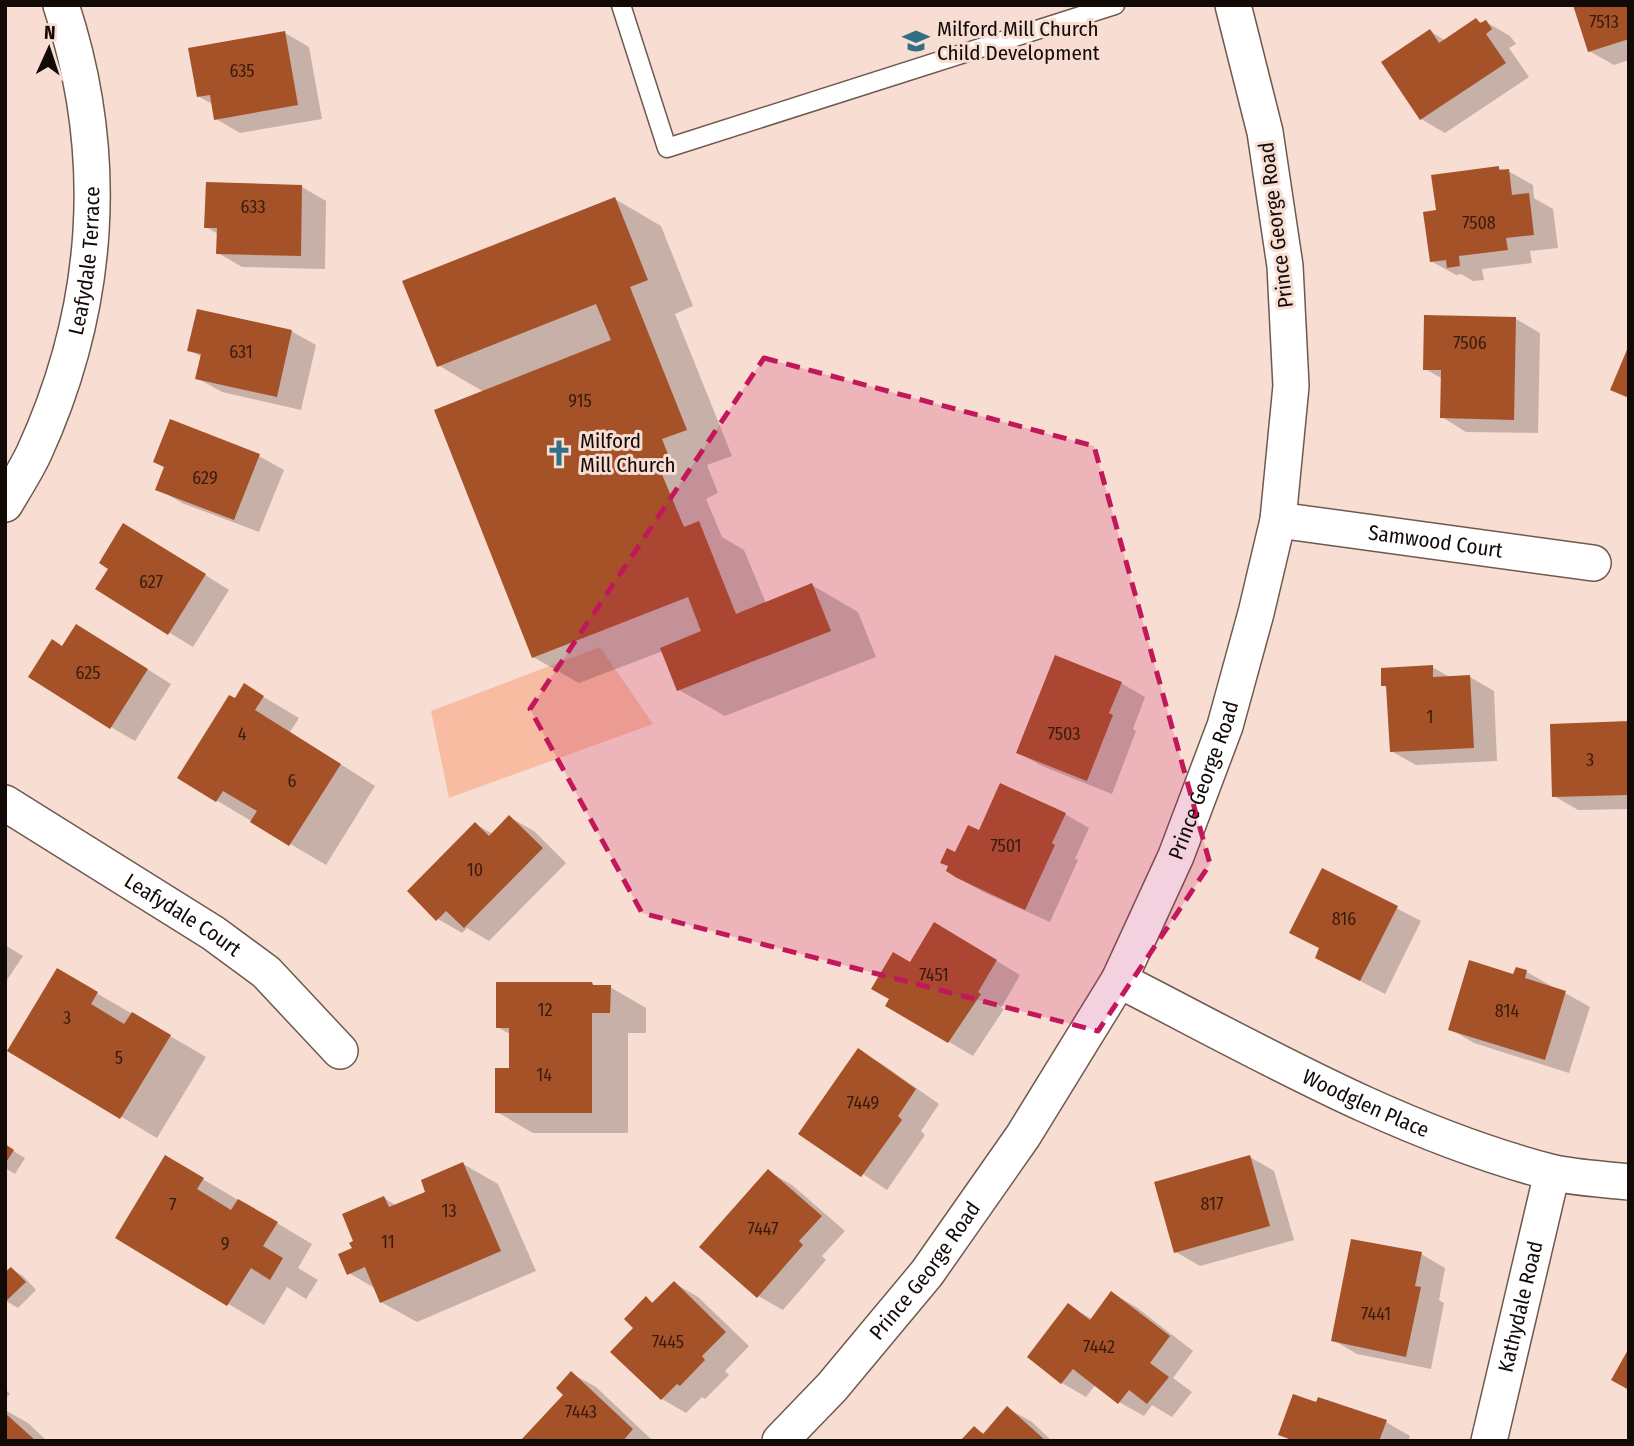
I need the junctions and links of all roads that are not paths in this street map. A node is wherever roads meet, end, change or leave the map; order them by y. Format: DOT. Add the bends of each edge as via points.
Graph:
graph roads {
  1 [pos="61,5"];
  2 [pos="621,5"];
  3 [pos="1115,5"];
  4 [pos="1233,5"];
  5 [pos="5,504"];
  6 [pos="1278,520"];
  7 [pos="1593,563"];
  8 [pos="5,803"];
  9 [pos="1119,980"];
  10 [pos="340,1051"];
  11 [pos="1552,1172"];
  12 [pos="1629,1182"];
  13 [pos="780,1441"];
  14 [pos="1489,1441"];
  1 -- 5 [label="street, Leafydale Terrace" via="91,132 93,215 85,291 65,375 34,455"];
  2 -- 3 [label="lane" via="667,148"];
  4 -- 6 [label="street, Prince George Road" via="1265,132 1285,266 1291,386"];
  6 -- 7 [label="street, Samwood Court"];
  6 -- 9 [label="street, Prince George Road" via="1225,726 1176,856"];
  8 -- 10 [label="street, Leafydale Court" via="223,940 266,972"];
  9 -- 11 [label="street, Woodglen Place" via="1353,1098 1462,1145"];
  9 -- 13 [label="street, Prince George Road" via="1023,1136 927,1273 832,1387"];
  11 -- 12 [label="street, Woodglen Place"];
  11 -- 14 [label="street, Kathydale Road"];
}
